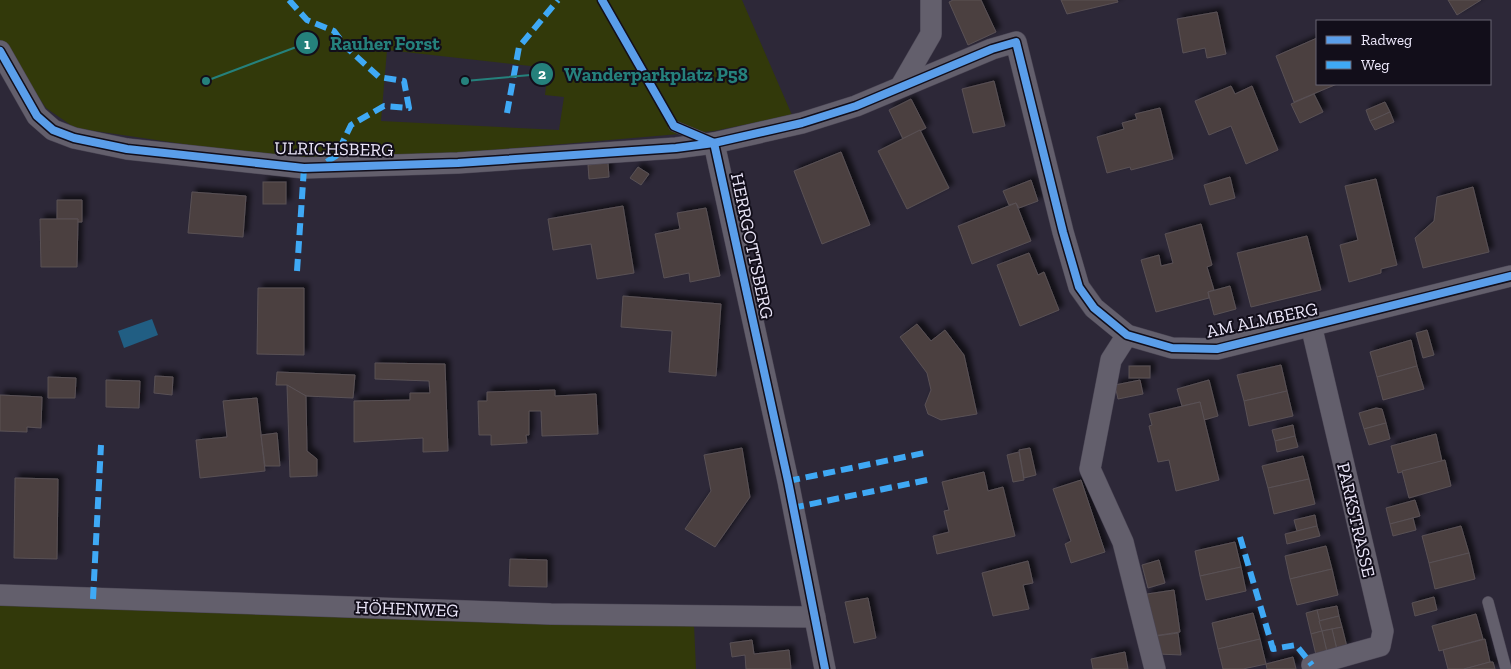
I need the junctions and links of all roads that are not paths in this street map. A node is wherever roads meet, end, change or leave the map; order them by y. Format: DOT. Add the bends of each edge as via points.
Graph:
graph roads {
  1 [pos="931,0"];
  2 [pos="0,51"];
  3 [pos="901,86"];
  4 [pos="674,126"];
  5 [pos="714,143"];
  6 [pos="1511,276"];
  7 [pos="1311,325"];
  8 [pos="1127,335"];
  9 [pos="0,595"];
  10 [pos="1488,602"];
  11 [pos="815,617"];
  12 [pos="1312,664"];
  13 [pos="826,669"];
  14 [pos="1154,669"];
  15 [pos="1506,669"];
  1 -- 3 [label="street" via="931,34"];
  2 -- 5 [label="street, ULRICHSBERG" via="37,116 53,130 74,138 127,149 304,168 458,163"];
  3 -- 5 [label="street" via="856,106 802,123"];
  3 -- 8 [label="street, AM ALMBERG" via="1016,42 1078,287 1094,308"];
  4 -- 5 [label="lane"];
  5 -- 11 [label="street, HERRGOTTSBERG"];
  6 -- 7 [label="street, AM ALMBERG"];
  7 -- 8 [label="street, AM ALMBERG" via="1217,349 1172,348"];
  7 -- 12 [label="street, PARKSTRASSE" via="1383,631 1380,646"];
  8 -- 14 [label="street" via="1111,360 1090,469 1123,542"];
  9 -- 11 [label="street, HÖHENWEG" via="551,614"];
  10 -- 15 [label="lane"];
  11 -- 13 [label="street, HERRGOTTSBERG"];
}
